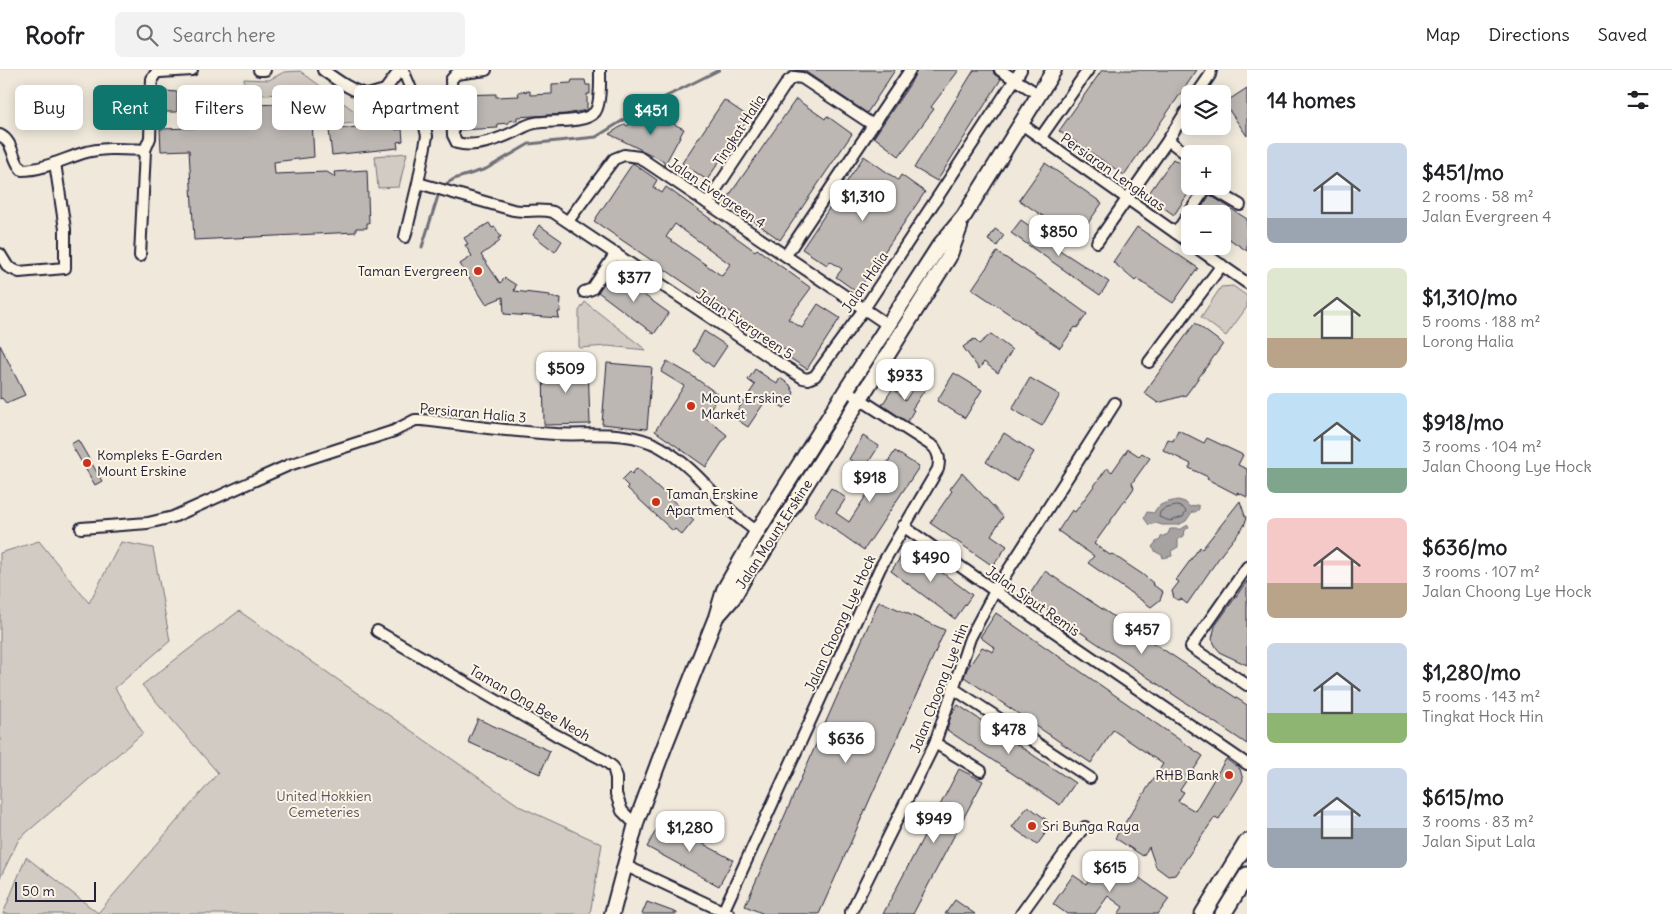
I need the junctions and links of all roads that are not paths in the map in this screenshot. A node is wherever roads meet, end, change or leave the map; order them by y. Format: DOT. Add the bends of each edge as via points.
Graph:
graph roads {
  1 [pos="192,70"];
  2 [pos="258,70"];
  3 [pos="265,70"];
  4 [pos="323,70"];
  5 [pos="401,70"];
  6 [pos="486,70"];
  7 [pos="600,70"];
  8 [pos="910,70"];
  9 [pos="1000,70"];
  10 [pos="1021,70"];
  11 [pos="1054,70"];
  12 [pos="1088,70"];
  13 [pos="1212,70"];
  14 [pos="1015,80"];
  15 [pos="389,85"];
  16 [pos="408,85"];
  17 [pos="1203,85"];
  18 [pos="354,90"];
  19 [pos="1038,94"];
  20 [pos="1181,119"];
  21 [pos="1020,124"];
  22 [pos="873,125"];
  23 [pos="426,130"];
  24 [pos="0,135"];
  25 [pos="1040,137"];
  26 [pos="1168,140"];
  27 [pos="145,150"];
  28 [pos="1181,150"];
  29 [pos="55,163"];
  30 [pos="418,183"];
  31 [pos="1202,195"];
  32 [pos="1223,195"];
  33 [pos="1126,198"];
  34 [pos="707,203"];
  35 [pos="1240,205"];
  36 [pos="964,216"];
  37 [pos="568,221"];
  38 [pos="1176,233"];
  39 [pos="405,237"];
  40 [pos="1181,237"];
  41 [pos="1097,242"];
  42 [pos="616,253"];
  43 [pos="0,254"];
  44 [pos="786,255"];
  45 [pos="1207,255"];
  46 [pos="140,256"];
  47 [pos="1222,266"];
  48 [pos="933,282"];
  49 [pos="1247,283"];
  50 [pos="584,292"];
  51 [pos="864,309"];
  52 [pos="888,325"];
  53 [pos="1149,362"];
  54 [pos="876,371"];
  55 [pos="808,379"];
  56 [pos="846,390"];
  57 [pos="859,399"];
  58 [pos="1115,403"];
  59 [pos="817,467"];
  60 [pos="903,526"];
  61 [pos="81,528"];
  62 [pos="757,532"];
  63 [pos="1247,567"];
  64 [pos="750,568"];
  65 [pos="994,591"];
  66 [pos="716,617"];
  67 [pos="377,631"];
  68 [pos="1247,685"];
  69 [pos="954,689"];
  70 [pos="934,743"];
  71 [pos="1247,764"];
  72 [pos="981,771"];
  73 [pos="1090,778"];
  74 [pos="637,820"];
  75 [pos="1085,827"];
  76 [pos="1247,842"];
  77 [pos="624,865"];
  78 [pos="1247,875"];
  79 [pos="725,913"];
  80 [pos="612,914"];
  81 [pos="850,914"];
  82 [pos="1021,914"];
  83 [pos="1203,914"];
  84 [pos="1223,914"];
  1 -- 27 [label="street" via="160,72 153,76 150,138"];
  2 -- 3 [label="street"];
  4 -- 18 [label="street"];
  5 -- 15 [label="street"];
  5 -- 16 [label="street"];
  6 -- 7 [label="street" via="456,74 451,80 453,135 457,143 481,143 533,123 590,116 596,112 598,104"];
  8 -- 22 [label="street"];
  9 -- 14 [label="street"];
  10 -- 14 [label="street, Jalan Halia"];
  11 -- 19 [label="main road, Jalan Mount Erskine"];
  12 -- 25 [label="street"];
  13 -- 17 [label="street"];
  14 -- 19 [label="street"];
  14 -- 51 [label="street, Jalan Halia"];
  19 -- 21 [label="main road, Jalan Mount Erskine"];
  20 -- 26 [label="street"];
  21 -- 25 [label="street, Persiaran Lengkuas"];
  21 -- 36 [label="main road, Jalan Mount Erskine"];
  22 -- 34 [label="street, Tingkat Halia" via="802,78 794,77 788,81"];
  22 -- 44 [label="street"];
  23 -- 30 [label="street"];
  24 -- 29 [label="street" via="8,142 22,170"];
  25 -- 33 [label="street, Persiaran Lengkuas"];
  26 -- 28 [label="street"];
  26 -- 33 [label="street"];
  27 -- 29 [label="street" via="105,148"];
  27 -- 46 [label="street"];
  29 -- 43 [label="street" via="65,229 65,268 19,272 8,267"];
  30 -- 37 [label="street, Jalan Evergreen 5" via="513,210 547,210"];
  30 -- 39 [label="street"];
  31 -- 38 [label="street"];
  32 -- 35 [label="street"];
  33 -- 38 [label="street, Persiaran Lengkuas"];
  33 -- 41 [label="street"];
  34 -- 37 [label="street, Jalan Evergreen 4" via="639,157 624,155 614,160"];
  34 -- 44 [label="street, Jalan Evergreen 4"];
  36 -- 48 [label="main road, Jalan Mount Erskine" via="949,257"];
  36 -- 52 [label="main road, Jalan Mount Erskine" via="939,246"];
  37 -- 42 [label="street, Jalan Evergreen 5"];
  38 -- 40 [label="street, Persiaran Lengkuas"];
  42 -- 50 [label="street" via="590,291"];
  42 -- 55 [label="street, Jalan Evergreen 5" via="771,358"];
  44 -- 51 [label="street, Jalan Evergreen 4"];
  45 -- 47 [label="street"];
  47 -- 49 [label="street"];
  47 -- 53 [label="street"];
  48 -- 52 [label="main road" via="917,296 899,323"];
  48 -- 54 [label="main road, Jalan Mount Erskine"];
  51 -- 52 [label="street, Jalan Evergreen 4"];
  51 -- 55 [label="street, Jalan Halia" via="815,376"];
  52 -- 54 [label="main road" via="890,336 875,361"];
  52 -- 56 [label="main road, Jalan Mount Erskine"];
  54 -- 57 [label="main road, Jalan Mount Erskine"];
  56 -- 57 [label="street, Jalan Choong Lye Hock"];
  56 -- 62 [label="main road, Jalan Mount Erskine"];
  57 -- 59 [label="main road, Jalan Mount Erskine"];
  57 -- 60 [label="street, Jalan Choong Lye Hock" via="934,446 938,454 938,469"];
  58 -- 65 [label="street, Jalan Choong Lye Hin"];
  59 -- 62 [label="main road" via="801,479 768,528"];
  59 -- 64 [label="main road, Jalan Mount Erskine" via="758,561"];
  60 -- 65 [label="street, Jalan Siput Remis"];
  60 -- 79 [label="street, Jalan Choong Lye Hock" via="880,568"];
  61 -- 62 [label="street, Persiaran Halia 3" via="148,523 172,517 289,465 422,420 554,434 620,435 646,440 677,458"];
  62 -- 64 [label="main road" via="761,543"];
  62 -- 66 [label="main road, Jalan Mount Erskine" via="724,590"];
  63 -- 68 [label="street" via="1191,647"];
  64 -- 66 [label="main road, Jalan Mount Erskine" via="733,598"];
  65 -- 69 [label="street, Jalan Choong Lye Hin" via="970,638"];
  65 -- 71 [label="street, Jalan Siput Remis"];
  66 -- 74 [label="main road, Jalan Mount Erskine"];
  67 -- 74 [label="street, Taman Ong Bee Neoh" via="556,736 604,760 613,767 622,811 631,820"];
  69 -- 70 [label="street, Jalan Choong Lye Hin"];
  69 -- 73 [label="street"];
  70 -- 72 [label="street"];
  70 -- 81 [label="street, Jalan Choong Lye Hin"];
  74 -- 77 [label="main road, Jalan Mount Erskine"];
  75 -- 82 [label="street"];
  76 -- 83 [label="main road"];
  77 -- 79 [label="street"];
  77 -- 80 [label="main road, Jalan Mount Erskine"];
  78 -- 84 [label="main road"];
}
